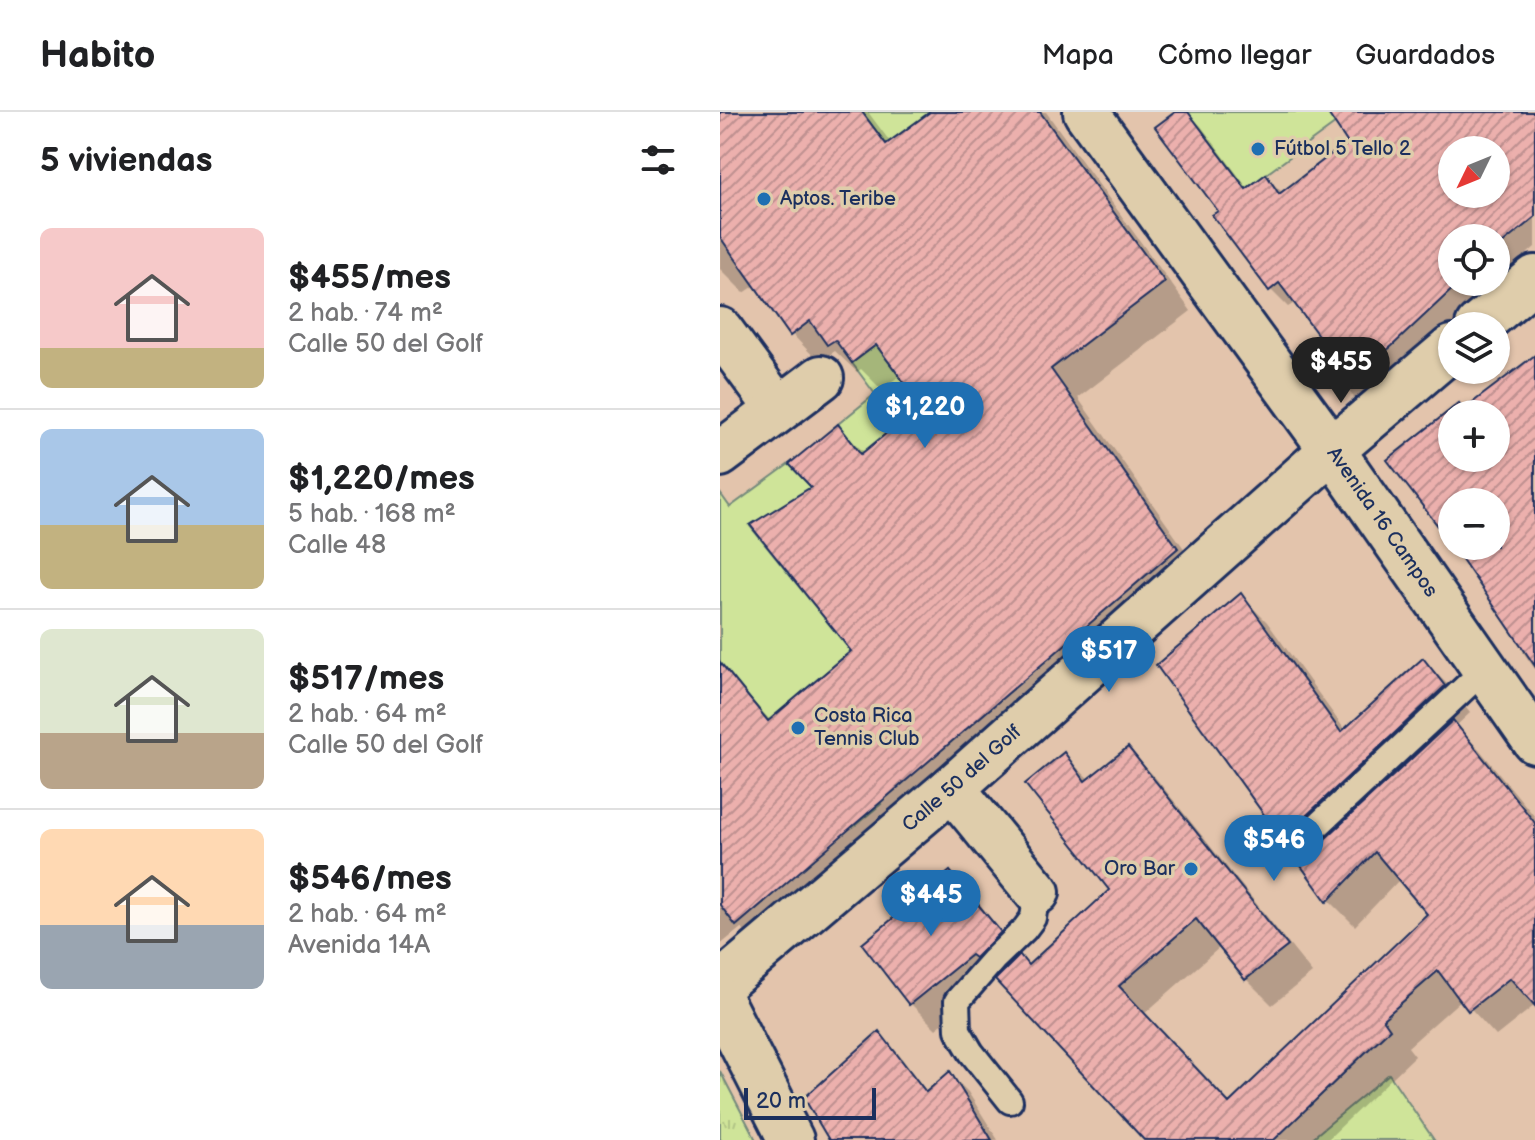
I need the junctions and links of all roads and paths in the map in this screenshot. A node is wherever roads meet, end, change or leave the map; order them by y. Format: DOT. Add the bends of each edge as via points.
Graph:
graph roads {
  1 [pos="1086,112"];
  2 [pos="1535,278"];
  3 [pos="1495,312"];
  4 [pos="720,330"];
  5 [pos="1438,360"];
  6 [pos="821,378"];
  7 [pos="778,409"];
  8 [pos="1332,450"];
  9 [pos="720,454"];
  10 [pos="1485,669"];
  11 [pos="1535,741"];
  12 [pos="952,788"];
  13 [pos="1302,840"];
  14 [pos="1037,892"];
  15 [pos="720,985"];
  16 [pos="720,1000"];
  17 [pos="1010,1101"];
  18 [pos="791,1140"];
  1 -- 8 [label="street, Avenida 16 Campos"];
  2 -- 3 [label="street"];
  4 -- 7 [label="street"];
  5 -- 8 [label="street, Calle 50 del Golf"];
  6 -- 7 [label="street"];
  7 -- 9 [label="street"];
  8 -- 10 [label="street, Avenida 16 Campos"];
  8 -- 12 [label="street, Calle 50 del Golf"];
  10 -- 11 [label="street, Avenida 16 Campos"];
  10 -- 13 [label="lane"];
  12 -- 14 [label="street"];
  12 -- 15 [label="street, Calle 50 del Golf"];
  14 -- 17 [label="lane" via="1033,918 957,1001 958,1030"];
  16 -- 18 [label="street"];
}
